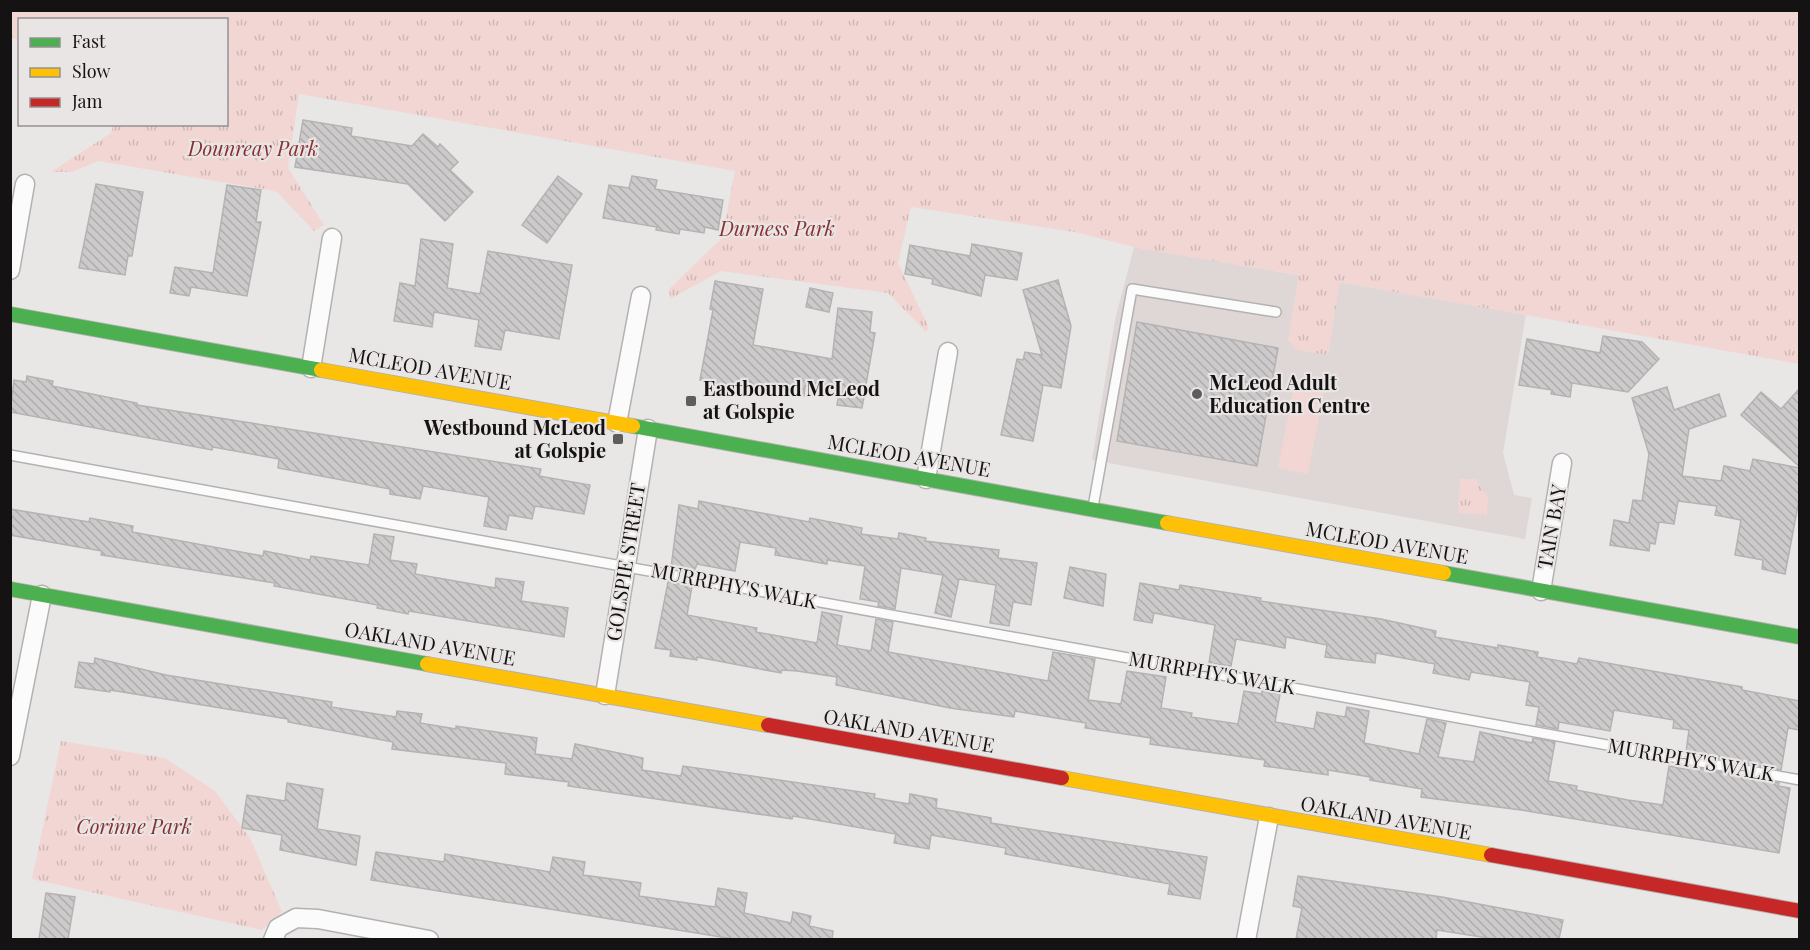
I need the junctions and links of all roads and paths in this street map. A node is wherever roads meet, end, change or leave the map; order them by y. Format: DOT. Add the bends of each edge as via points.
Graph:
graph roads {
  1 [pos="25,184"];
  2 [pos="332,238"];
  3 [pos="10,270"];
  4 [pos="641,296"];
  5 [pos="1276,312"];
  6 [pos="10,314"];
  7 [pos="948,352"];
  8 [pos="311,368"];
  9 [pos="617,423"];
  10 [pos="648,429"];
  11 [pos="10,455"];
  12 [pos="1562,463"];
  13 [pos="926,479"];
  14 [pos="1092,509"];
  15 [pos="625,566"];
  16 [pos="10,589"];
  17 [pos="1541,591"];
  18 [pos="42,594"];
  19 [pos="1800,637"];
  20 [pos="605,695"];
  21 [pos="10,756"];
  22 [pos="1800,780"];
  23 [pos="1269,817"];
  24 [pos="1800,911"];
  25 [pos="273,939"];
  26 [pos="429,939"];
  27 [pos="1246,939"];
  1 -- 3 [label="street"];
  2 -- 8 [label="street"];
  4 -- 9 [label="street"];
  5 -- 14 [label="lane" via="1132,289"];
  6 -- 8 [label="street, MCLEOD AVENUE"];
  7 -- 13 [label="street"];
  8 -- 9 [label="street, MCLEOD AVENUE"];
  9 -- 10 [label="street, MCLEOD AVENUE"];
  10 -- 13 [label="street, MCLEOD AVENUE"];
  10 -- 15 [label="street, GOLSPIE STREET"];
  11 -- 15 [label="lane, MURRPHY'S WALK"];
  12 -- 17 [label="street, TAIN BAY"];
  13 -- 14 [label="street, MCLEOD AVENUE"];
  14 -- 17 [label="street, MCLEOD AVENUE"];
  15 -- 20 [label="street, GOLSPIE STREET"];
  15 -- 22 [label="lane, MURRPHY'S WALK"];
  16 -- 18 [label="street, OAKLAND AVENUE"];
  17 -- 19 [label="street, MCLEOD AVENUE"];
  18 -- 20 [label="street, OAKLAND AVENUE"];
  18 -- 21 [label="street"];
  20 -- 23 [label="street, OAKLAND AVENUE"];
  23 -- 24 [label="street, OAKLAND AVENUE"];
  23 -- 27 [label="street"];
  25 -- 26 [label="street" via="278,928 296,918"];
}
